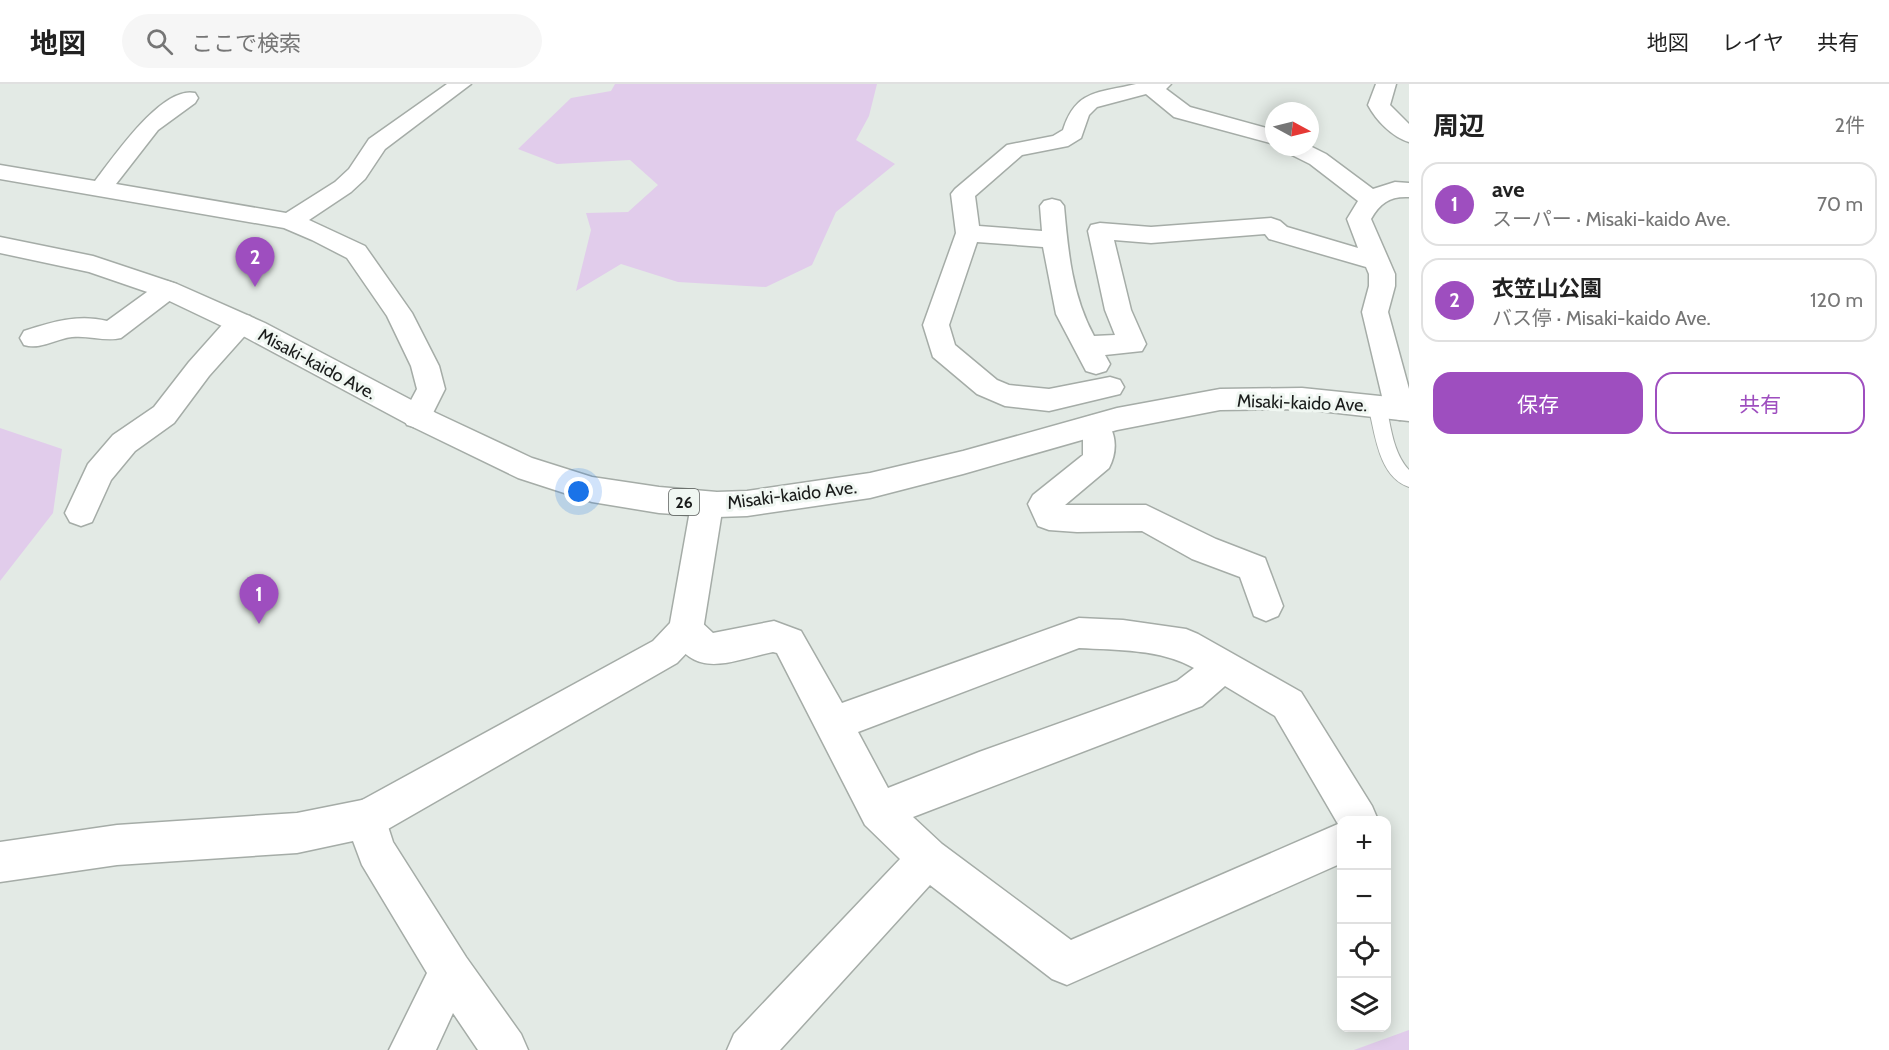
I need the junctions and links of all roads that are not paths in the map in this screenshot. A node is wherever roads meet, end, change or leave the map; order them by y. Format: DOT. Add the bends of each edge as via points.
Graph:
graph roads {
  1 [pos="461,84"];
  2 [pos="1386,84"];
  3 [pos="1157,86"];
  4 [pos="187,98"];
  5 [pos="1265,135"];
  6 [pos="1409,135"];
  7 [pos="1312,156"];
  8 [pos="0,172"];
  9 [pos="100,190"];
  10 [pos="1409,190"];
  11 [pos="1371,199"];
  12 [pos="1053,206"];
  13 [pos="290,221"];
  14 [pos="968,233"];
  15 [pos="1055,240"];
  16 [pos="0,244"];
  17 [pos="1376,261"];
  18 [pos="166,290"];
  19 [pos="240,323"];
  20 [pos="34,338"];
  21 [pos="1086,346"];
  22 [pos="1110,387"];
  23 [pos="1395,408"];
  24 [pos="417,417"];
  25 [pos="1129,417"];
  26 [pos="1094,426"];
  27 [pos="1409,480"];
  28 [pos="707,505"];
  29 [pos="81,513"];
  30 [pos="1266,606"];
  31 [pos="686,630"];
  32 [pos="1223,666"];
  33 [pos="834,724"];
  34 [pos="879,811"];
  35 [pos="1356,816"];
  36 [pos="367,819"];
  37 [pos="1337,844"];
  38 [pos="928,858"];
  39 [pos="0,862"];
  40 [pos="451,972"];
  41 [pos="412,1050"];
  42 [pos="505,1050"];
  43 [pos="750,1050"];
  1 -- 13 [label="street" via="377,144 343,187"];
  2 -- 6 [label="street" via="1379,105"];
  3 -- 5 [label="street" via="1182,112"];
  3 -- 14 [label="street" via="1089,102 1072,133 1060,141 1015,150 963,194"];
  4 -- 9 [label="street" via="150,125"];
  7 -- 11 [label="street"];
  8 -- 9 [label="street"];
  9 -- 13 [label="street"];
  10 -- 11 [label="street" via="1395,189"];
  11 -- 17 [label="street" via="1359,219"];
  12 -- 15 [label="street"];
  13 -- 24 [label="street" via="356,252 399,313 425,366 431,389"];
  14 -- 15 [label="street"];
  14 -- 22 [label="street" via="936,325 943,350 987,387 1005,395 1049,400"];
  15 -- 21 [label="street" via="1069,314"];
  16 -- 18 [label="street, Misaki-kaido Ave. / 26" via="121,273"];
  17 -- 21 [label="street" via="1278,233 1271,226 1151,235 1100,231 1118,310 1132,344"];
  17 -- 23 [label="street" via="1382,273 1382,286 1375,312"];
  18 -- 19 [label="street, Misaki-kaido Ave. / 26"];
  18 -- 20 [label="street" via="111,331 66,327"];
  19 -- 24 [label="street, Misaki-kaido Ave. / 26"];
  19 -- 29 [label="street" via="164,415 124,443 99,473"];
  21 -- 22 [label="street"];
  22 -- 25 [label="street"];
  23 -- 25 [label="street, Misaki-kaido Ave. / 26" via="1274,398 1198,402"];
  23 -- 27 [label="lane" via="1390,455 1402,476"];
  24 -- 28 [label="street, Misaki-kaido Ave. / 26" via="530,471 630,496"];
  25 -- 26 [label="street, Misaki-kaido Ave. / 26"];
  26 -- 28 [label="street, Misaki-kaido Ave. / 26" via="886,482 776,500"];
  26 -- 30 [label="street" via="1098,430 1098,460 1044,504 1049,517 1146,518 1204,549 1253,568"];
  28 -- 31 [label="street"];
  31 -- 33 [label="street" via="706,650 774,636 789,642"];
  31 -- 36 [label="street" via="665,652"];
  32 -- 33 [label="street" via="1186,645 1078,633"];
  32 -- 34 [label="street" via="1189,694"];
  32 -- 35 [label="street" via="1288,704"];
  33 -- 34 [label="street"];
  34 -- 38 [label="street"];
  36 -- 39 [label="street" via="297,833 117,845"];
  36 -- 40 [label="street" via="376,851"];
  37 -- 38 [label="street" via="1067,964"];
  38 -- 43 [label="street"];
  40 -- 41 [label="street"];
  40 -- 42 [label="street"];
}
